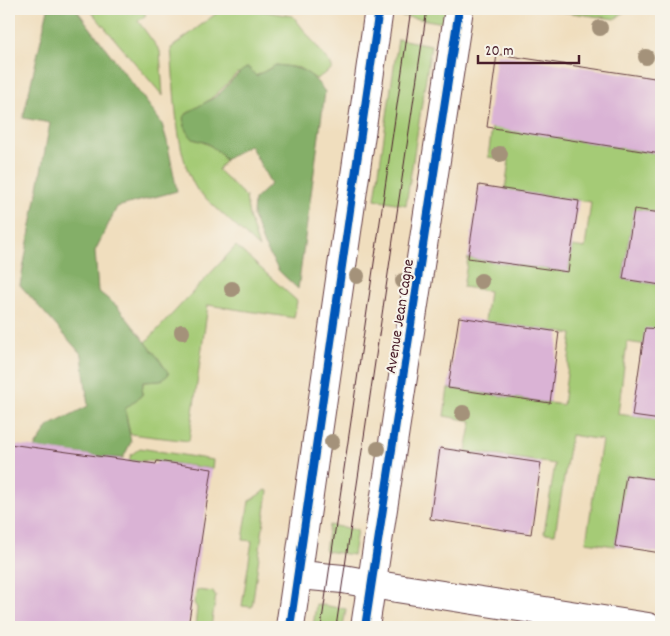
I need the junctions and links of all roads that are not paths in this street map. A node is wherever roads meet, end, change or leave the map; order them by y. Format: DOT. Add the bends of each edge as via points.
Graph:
graph roads {
  1 [pos="379,9"];
  2 [pos="459,9"];
  3 [pos="299,575"];
  4 [pos="371,584"];
  5 [pos="290,627"];
  6 [pos="365,627"];
  7 [pos="648,627"];
  1 -- 3 [label="street"];
  2 -- 4 [label="street, Avenue Jean Cagne"];
  3 -- 4 [label="street"];
  3 -- 5 [label="street"];
  4 -- 6 [label="street, Avenue Jean Cagne"];
  4 -- 7 [label="street"];
}
